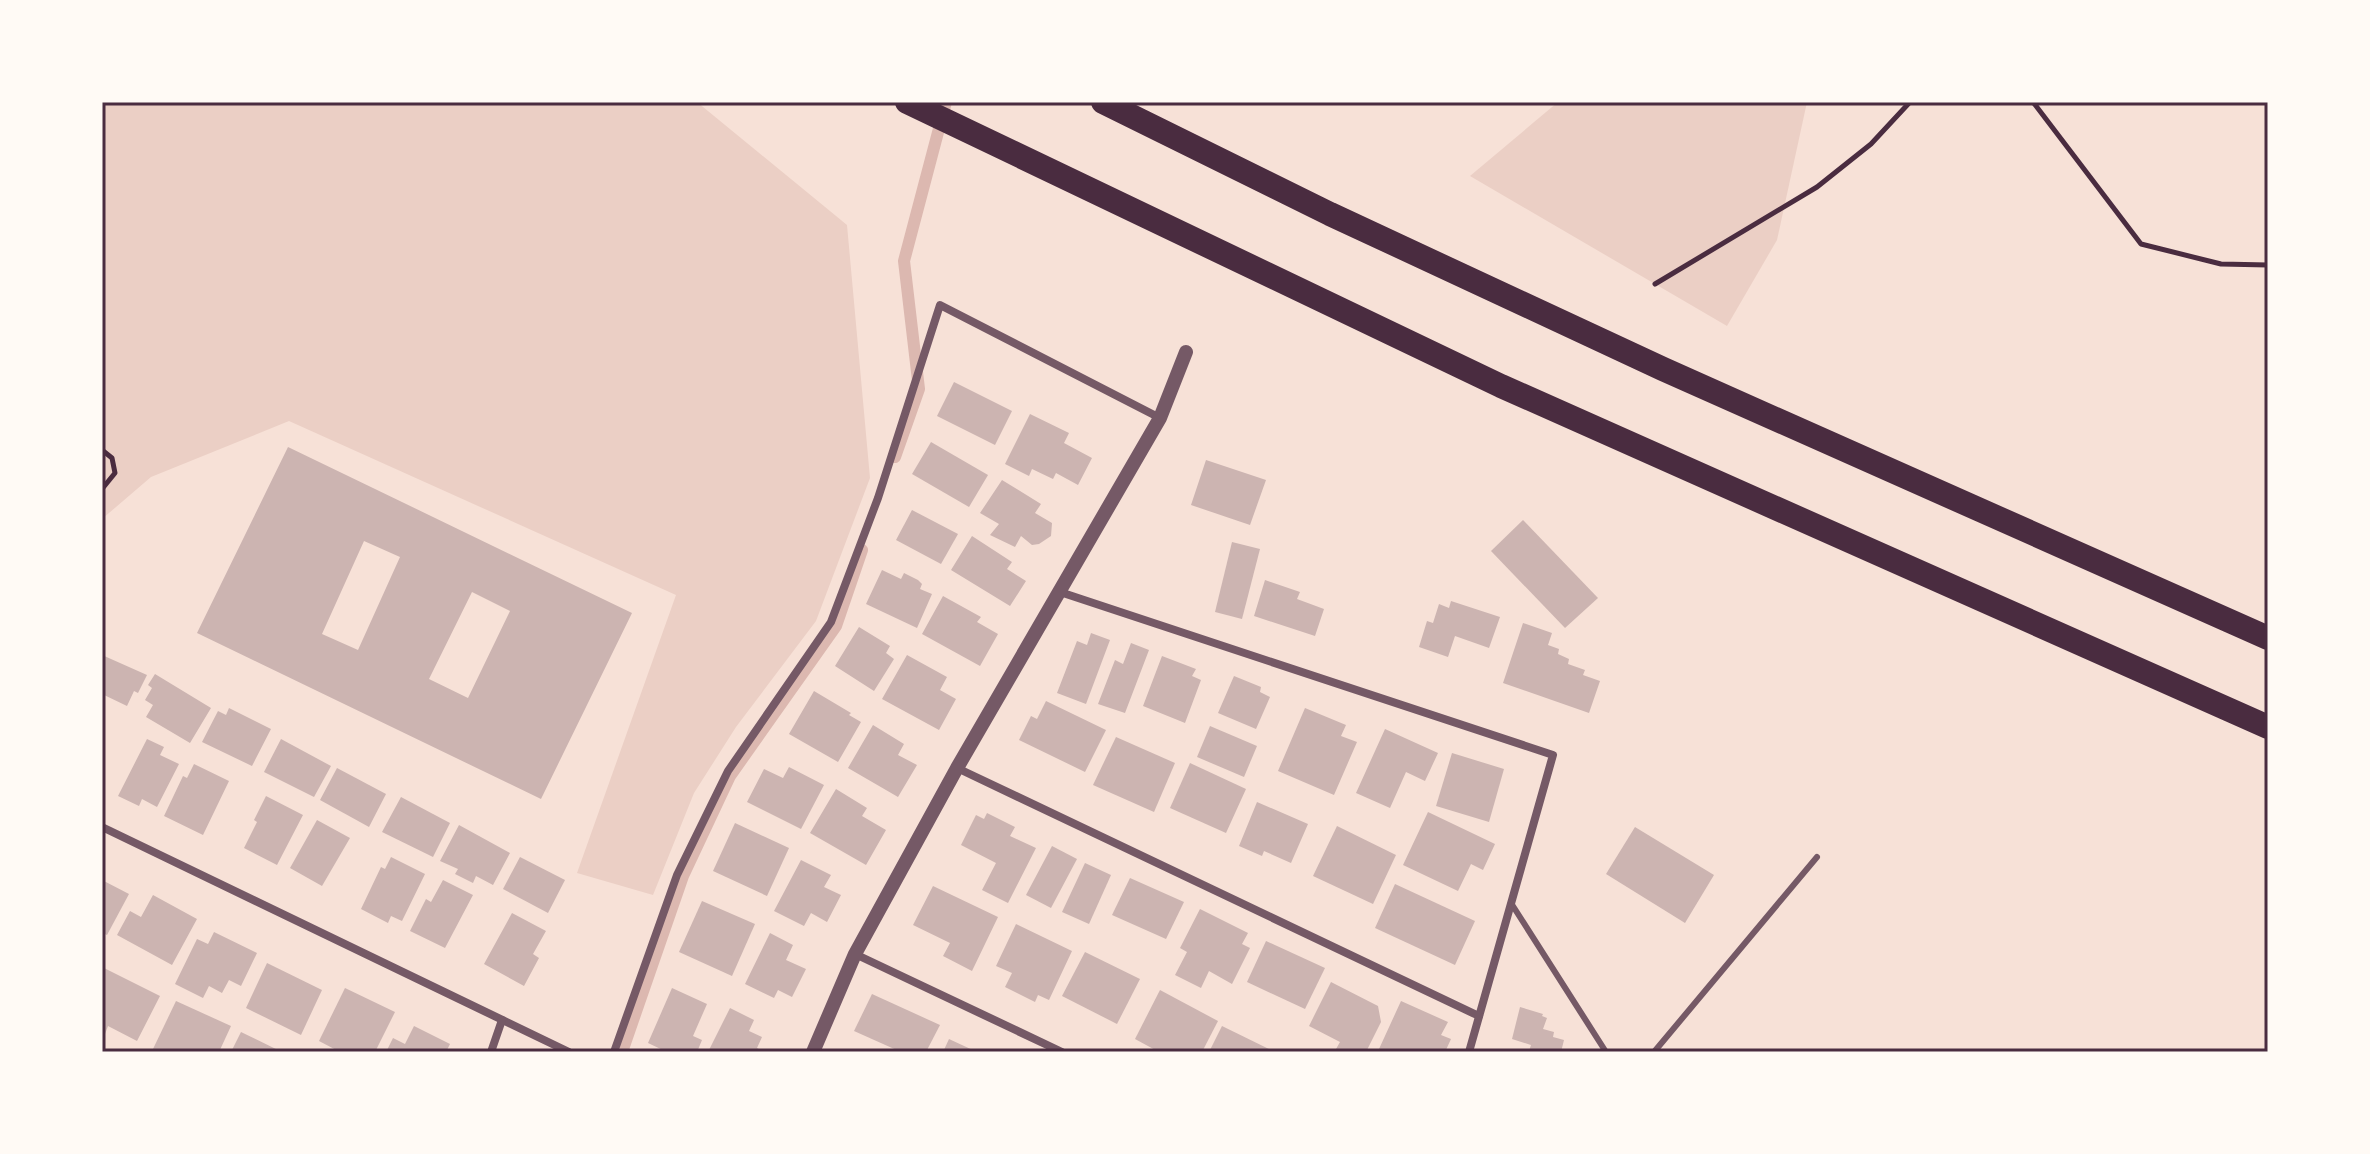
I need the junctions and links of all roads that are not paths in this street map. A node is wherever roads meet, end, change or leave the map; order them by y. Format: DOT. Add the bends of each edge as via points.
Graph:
graph roads {
  1 [pos="899,102"];
  2 [pos="907,102"];
  3 [pos="1103,102"];
  4 [pos="944,121"];
  5 [pos="1186,352"];
  6 [pos="1160,418"];
  7 [pos="1060,592"];
  8 [pos="2268,638"];
  9 [pos="2268,727"];
  10 [pos="957,768"];
  11 [pos="102,827"];
  12 [pos="1817,857"];
  13 [pos="1511,903"];
  14 [pos="855,954"];
  15 [pos="1479,1016"];
  16 [pos="502,1020"];
  17 [pos="491,1052"];
  18 [pos="569,1052"];
  19 [pos="614,1052"];
  20 [pos="813,1052"];
  21 [pos="1062,1052"];
  22 [pos="1469,1052"];
  23 [pos="1606,1052"];
  24 [pos="1654,1052"];
  1 -- 4 [label="highway"];
  2 -- 4 [label="highway"];
  3 -- 8 [label="highway" via="1648,363"];
  4 -- 9 [label="highway" via="1501,386"];
  5 -- 6 [label="street"];
  6 -- 7 [label="street"];
  6 -- 19 [label="street" via="940,305 878,498 831,622 728,771 677,875"];
  7 -- 10 [label="street"];
  7 -- 13 [label="street" via="1553,755"];
  10 -- 14 [label="street"];
  10 -- 15 [label="street"];
  11 -- 16 [label="street"];
  12 -- 24 [label="lane"];
  13 -- 15 [label="street"];
  13 -- 23 [label="lane"];
  14 -- 20 [label="street"];
  14 -- 21 [label="street"];
  15 -- 22 [label="street"];
  16 -- 17 [label="street"];
  16 -- 18 [label="street"];
}
